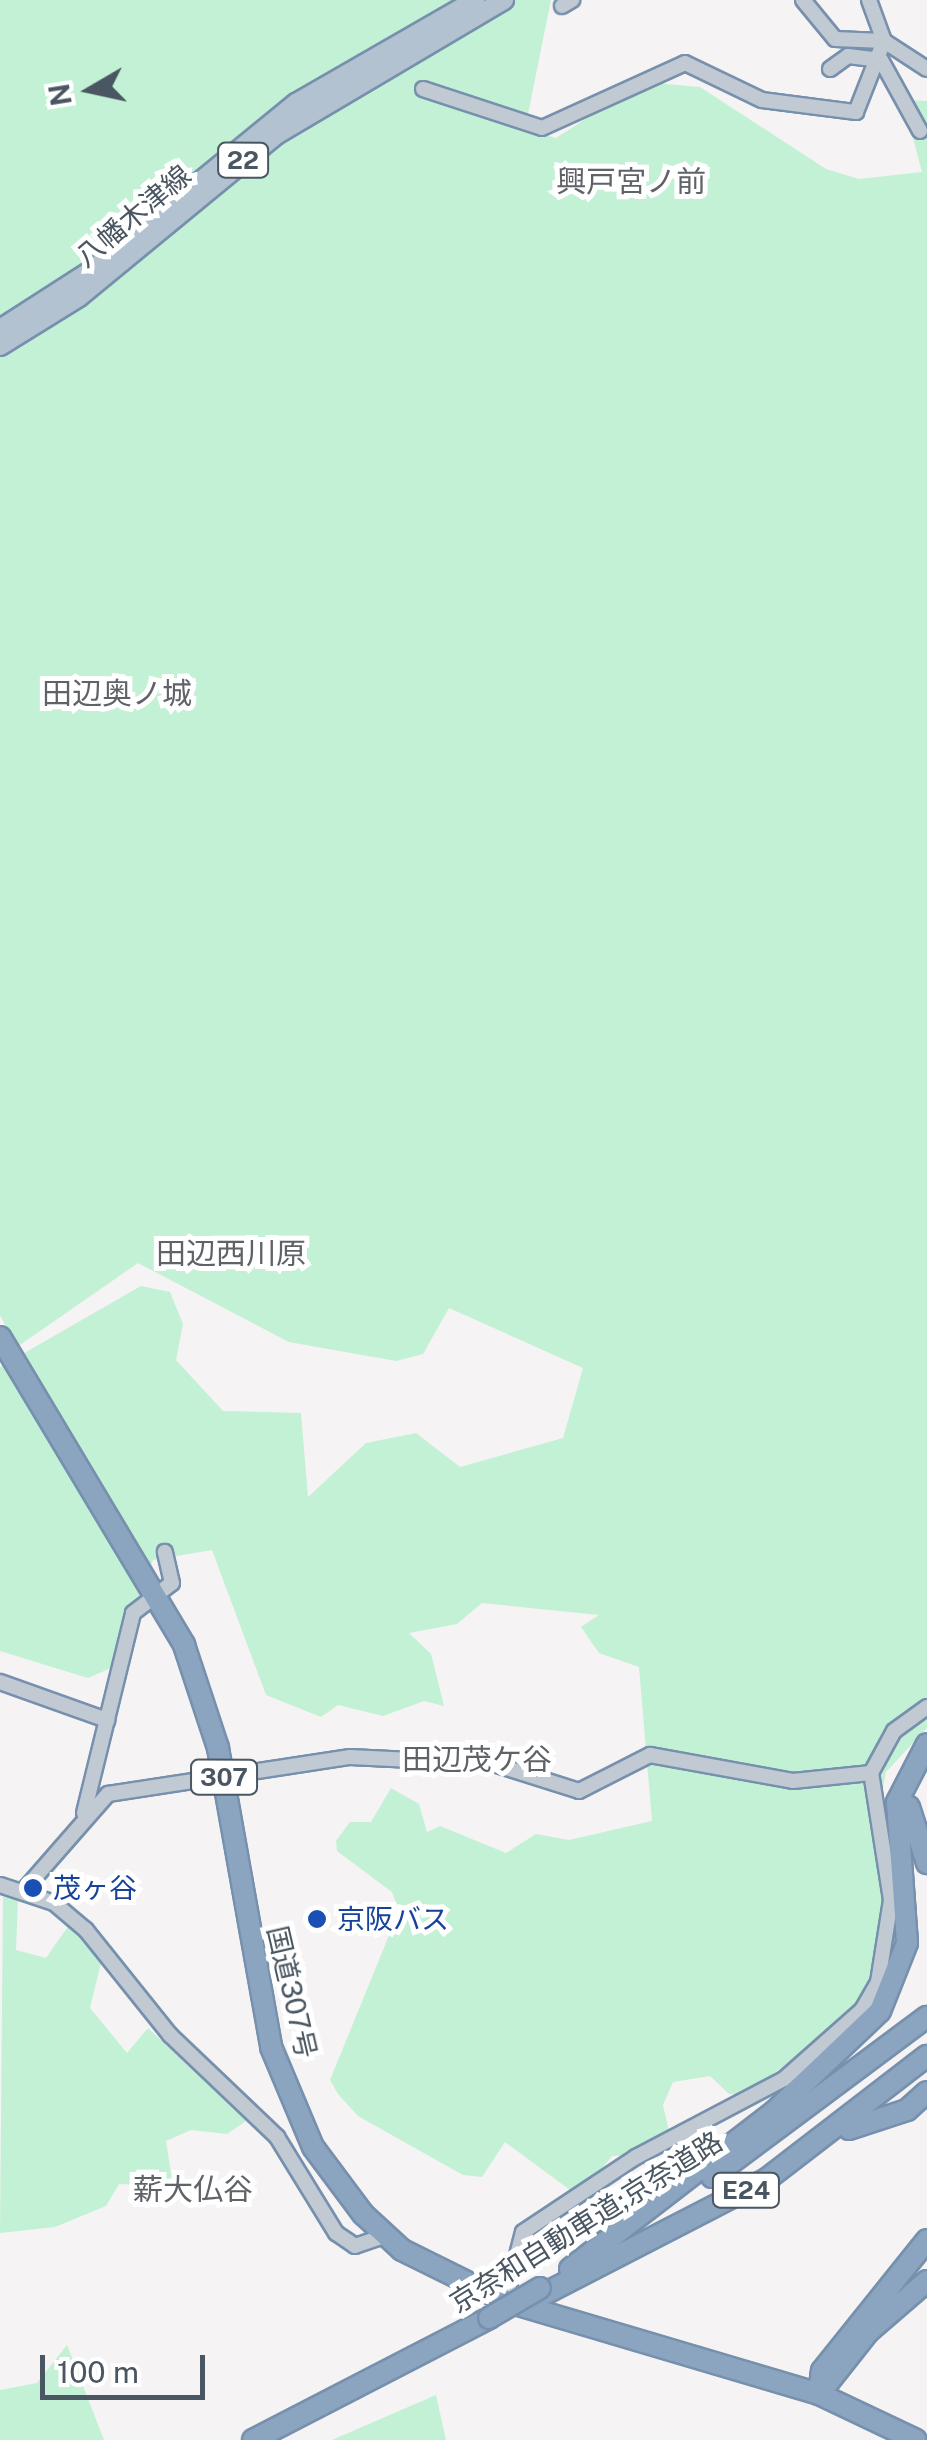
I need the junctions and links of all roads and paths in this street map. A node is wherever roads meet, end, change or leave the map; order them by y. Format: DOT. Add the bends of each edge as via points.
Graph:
graph roads {
  1 [pos="474,0"];
  2 [pos="504,0"];
  3 [pos="802,0"];
  4 [pos="869,0"];
  5 [pos="884,40"];
  6 [pos="872,59"];
  7 [pos="927,69"];
  8 [pos="830,70"];
  9 [pos="423,89"];
  10 [pos="920,131"];
  11 [pos="0,329"];
  12 [pos="0,346"];
  13 [pos="0,1337"];
  14 [pos="165,1552"];
  15 [pos="159,1595"];
  16 [pos="0,1682"];
  17 [pos="927,1707"];
  18 [pos="107,1720"];
  19 [pos="927,1744"];
  20 [pos="927,1759"];
  21 [pos="870,1773"];
  22 [pos="225,1779"];
  23 [pos="84,1813"];
  24 [pos="927,1863"];
  25 [pos="0,1886"];
  26 [pos="24,1890"];
  27 [pos="927,2017"];
  28 [pos="927,2056"];
  29 [pos="927,2092"];
  30 [pos="829,2136"];
  31 [pos="384,2236"];
  32 [pos="927,2240"];
  33 [pos="927,2256"];
  34 [pos="570,2268"];
  35 [pos="927,2284"];
  36 [pos="543,2291"];
  37 [pos="505,2301"];
  38 [pos="887,2301"];
  39 [pos="491,2320"];
  40 [pos="818,2394"];
  41 [pos="253,2440"];
  42 [pos="269,2440"];
  43 [pos="916,2440"];
  1 -- 11 [label="main road, 八幡木津線 / 22" via="296,103 92,270"];
  2 -- 12 [label="main road, 八幡木津線 / 22" via="276,135 79,298"];
  3 -- 5 [label="street" via="835,39"];
  4 -- 5 [label="street"];
  5 -- 6 [label="street"];
  5 -- 7 [label="street"];
  6 -- 8 [label="street" via="848,56"];
  6 -- 9 [label="street" via="856,112 762,100 685,63 542,128"];
  6 -- 10 [label="street"];
  13 -- 15 [label="highway, 国道307号 / 307"];
  14 -- 15 [label="street" via="172,1582"];
  15 -- 18 [label="street" via="133,1613"];
  15 -- 22 [label="highway, 国道307号 / 307" via="205,1700"];
  16 -- 18 [label="street"];
  17 -- 21 [label="street" via="894,1731"];
  18 -- 23 [label="street"];
  19 -- 34 [label="highway" via="897,1802 907,1943 880,2011 774,2112"];
  20 -- 24 [label="highway" via="909,1814"];
  21 -- 22 [label="street" via="793,1780 650,1755 580,1791 494,1764 384,1756"];
  21 -- 37 [label="street" via="891,1900 878,1982 862,2010 784,2079 636,2157 522,2232"];
  22 -- 23 [label="street" via="108,1794"];
  22 -- 31 [label="highway, 国道307号 / 307" via="272,2046 313,2147"];
  23 -- 26 [label="street"];
  25 -- 26 [label="street"];
  26 -- 31 [label="street" via="86,1930 170,2036 262,2118 336,2233 355,2246"];
  27 -- 34 [label="highway, 京奈和自動車道;京奈道路 / E24" via="734,2162"];
  28 -- 30 [label="highway, 京奈和自動車道;京奈道路 / E24"];
  29 -- 30 [label="highway" via="907,2110"];
  30 -- 36 [label="highway, 京奈和自動車道;京奈道路 / E24" via="766,2179"];
  31 -- 37 [label="highway, 国道307号 / 307"];
  32 -- 38 [label="highway"];
  33 -- 38 [label="highway"];
  34 -- 36 [label="highway, 京奈和自動車道;京奈道路 / E24"];
  35 -- 38 [label="highway"];
  36 -- 39 [label="highway, 京奈和自動車道;京奈道路 / E24, bridge"];
  37 -- 40 [label="highway, 国道307号 / 307"];
  38 -- 40 [label="highway"];
  39 -- 41 [label="highway, 京奈和自動車道;京奈道路 / E24"];
  39 -- 42 [label="highway, 京奈和自動車道;京奈道路 / E24"];
  40 -- 43 [label="highway, 国道307号 / 307"];
}
